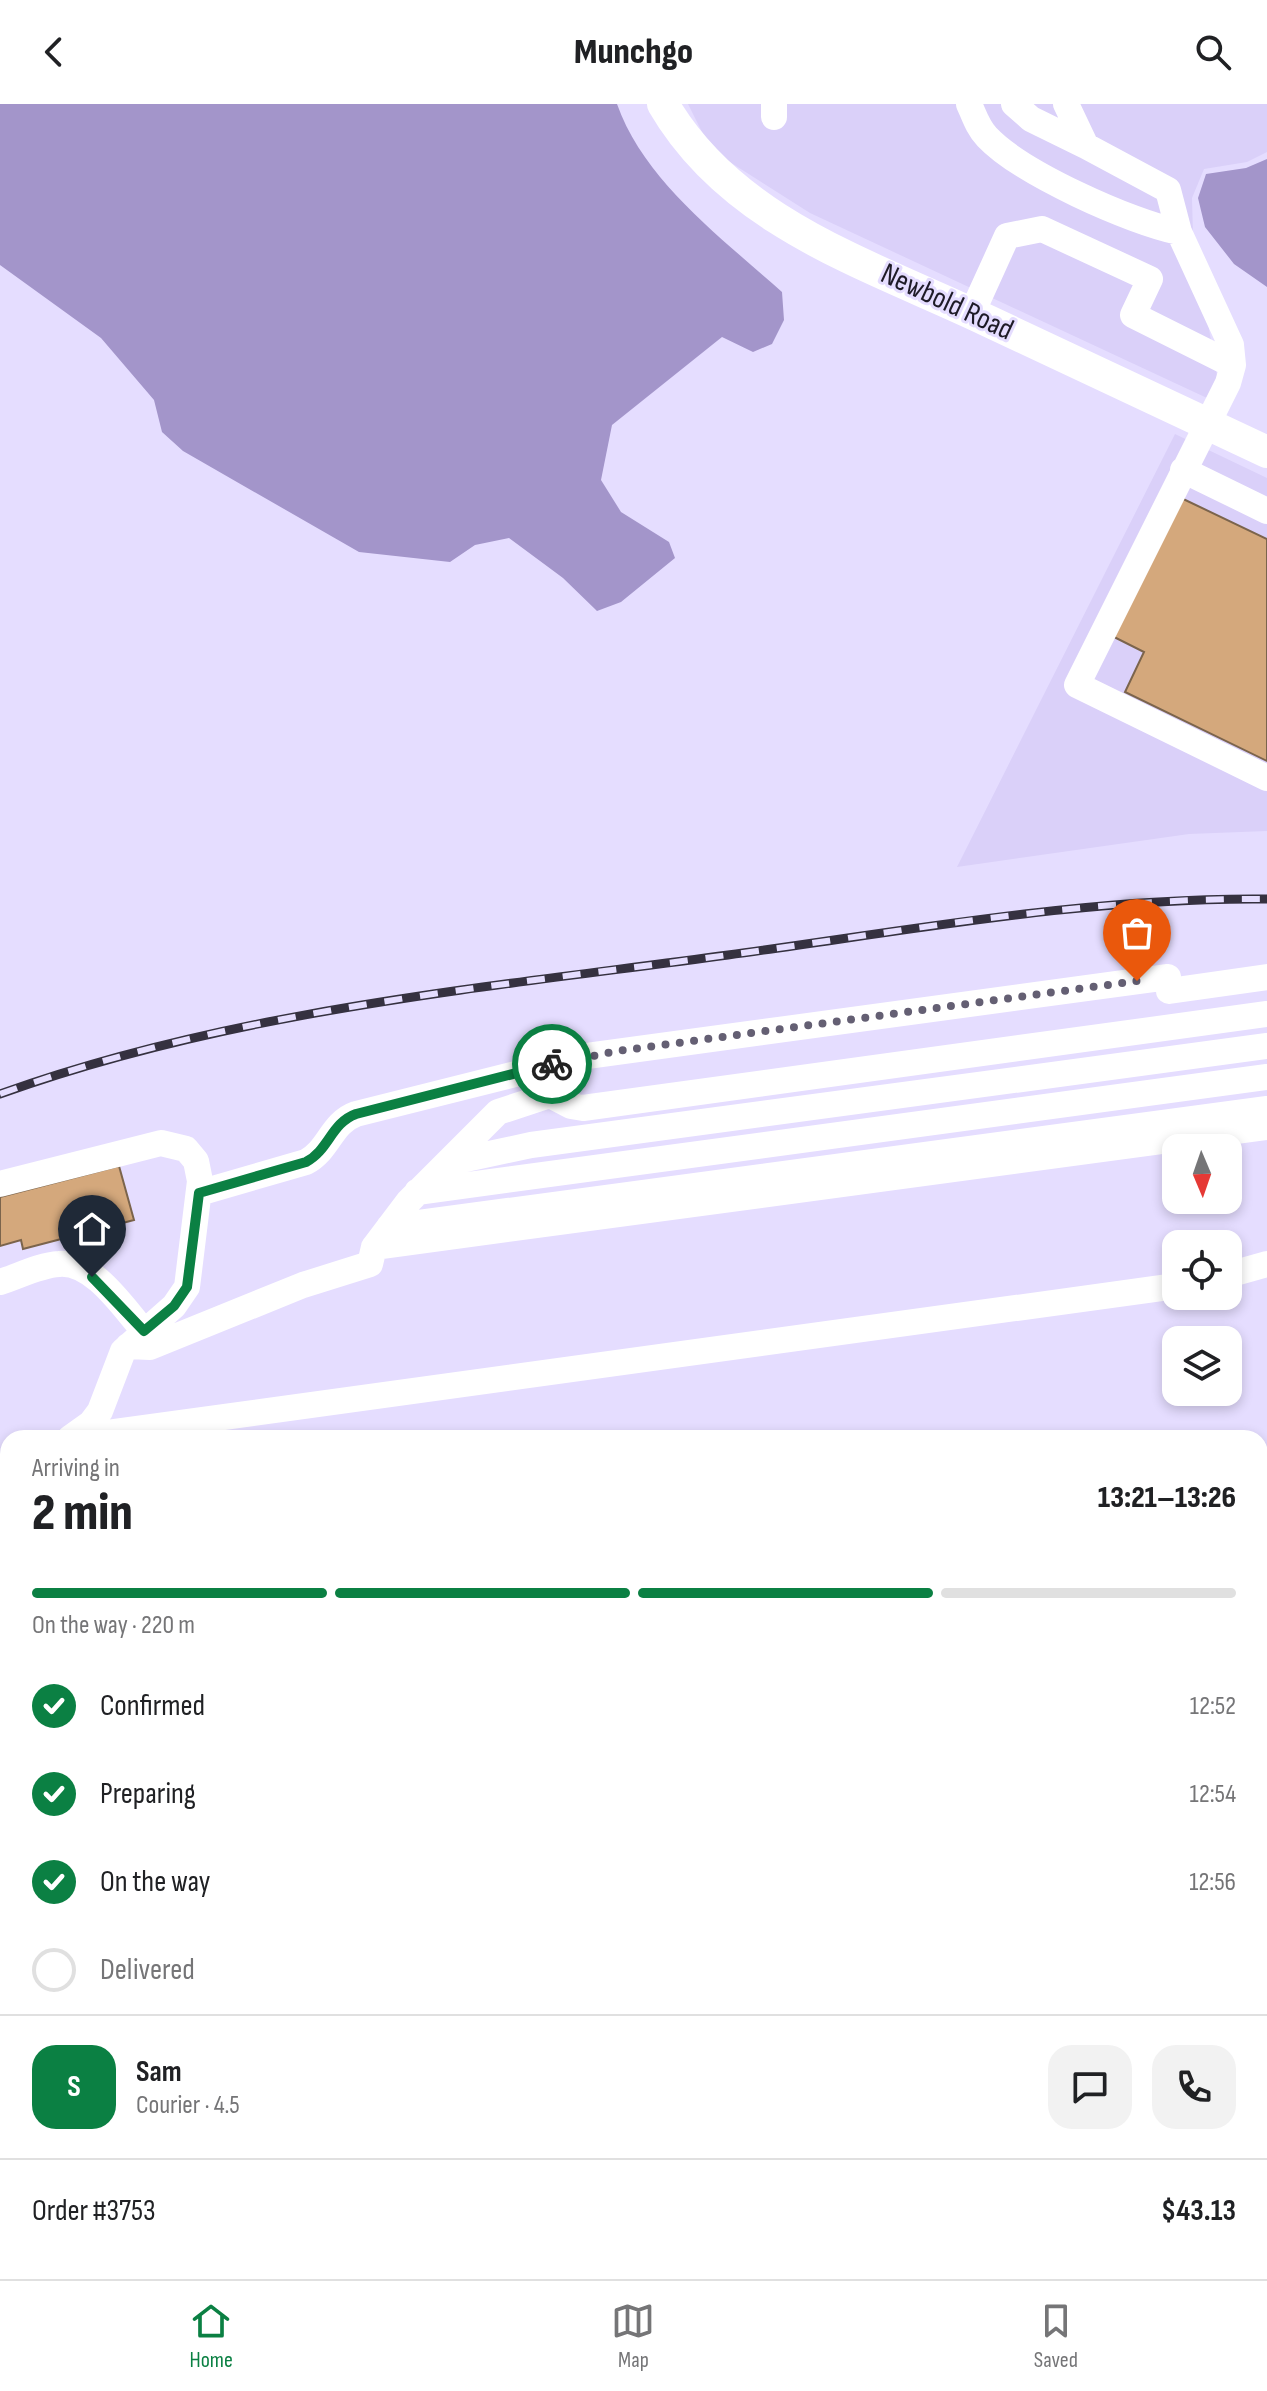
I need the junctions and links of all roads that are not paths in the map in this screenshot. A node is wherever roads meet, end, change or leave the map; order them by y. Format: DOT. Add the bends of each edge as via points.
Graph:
graph roads {
  1 [pos="663,104"];
  2 [pos="969,104"];
  3 [pos="1014,104"];
  4 [pos="1066,104"];
  5 [pos="1086,146"];
  6 [pos="1179,232"];
  7 [pos="972,313"];
  8 [pos="1233,365"];
  9 [pos="1206,423"];
  10 [pos="1267,452"];
  11 [pos="1183,470"];
  12 [pos="1267,511"];
  13 [pos="1267,778"];
  14 [pos="1267,977"];
  15 [pos="1267,1014"];
  16 [pos="1267,1046"];
  17 [pos="1267,1077"];
  18 [pos="498,1078"];
  19 [pos="506,1107"];
  20 [pos="1267,1109"];
  21 [pos="1267,1127"];
  22 [pos="443,1164"];
  23 [pos="0,1184"];
  24 [pos="417,1192"];
  25 [pos="199,1193"];
  26 [pos="382,1237"];
  27 [pos="1267,1264"];
  28 [pos="1242,1271"];
  29 [pos="0,1282"];
  30 [pos="1162,1288"];
  31 [pos="136,1339"];
  32 [pos="82,1430"];
  33 [pos="129,1430"];
  1 -- 7 [label="main road, Newbold Road" via="699,157 771,216"];
  2 -- 6 [label="street" via="986,136 1015,159 1152,226"];
  3 -- 5 [label="street" via="1031,119"];
  4 -- 5 [label="street"];
  5 -- 6 [label="street" via="1168,190"];
  6 -- 8 [label="street" via="1231,345"];
  7 -- 8 [label="street" via="1007,236 1042,229 1150,279 1133,315"];
  7 -- 9 [label="main road, Newbold Road"];
  8 -- 9 [label="street"];
  9 -- 10 [label="main road, Newbold Road"];
  9 -- 11 [label="street"];
  11 -- 12 [label="street"];
  11 -- 13 [label="street" via="1077,685"];
  14 -- 18 [label="street" via="1169,991 1168,977 1152,979 618,1051"];
  15 -- 19 [label="street" via="583,1108 550,1095"];
  16 -- 22 [label="street" via="531,1145"];
  17 -- 24 [label="street"];
  18 -- 19 [label="street"];
  18 -- 25 [label="street" via="349,1117 306,1162"];
  19 -- 22 [label="street"];
  20 -- 26 [label="street"];
  21 -- 26 [label="street"];
  22 -- 24 [label="street"];
  23 -- 25 [label="street" via="167,1142 186,1149 196,1161"];
  24 -- 26 [label="street"];
  25 -- 31 [label="street" via="187,1287 174,1306"];
  26 -- 31 [label="street" via="370,1264 303,1285 150,1347"];
  27 -- 28 [label="street"];
  29 -- 31 [label="street" via="48,1266 73,1265 103,1286"];
  30 -- 33 [label="street"];
  31 -- 32 [label="street" via="117,1361 100,1411"];
}
